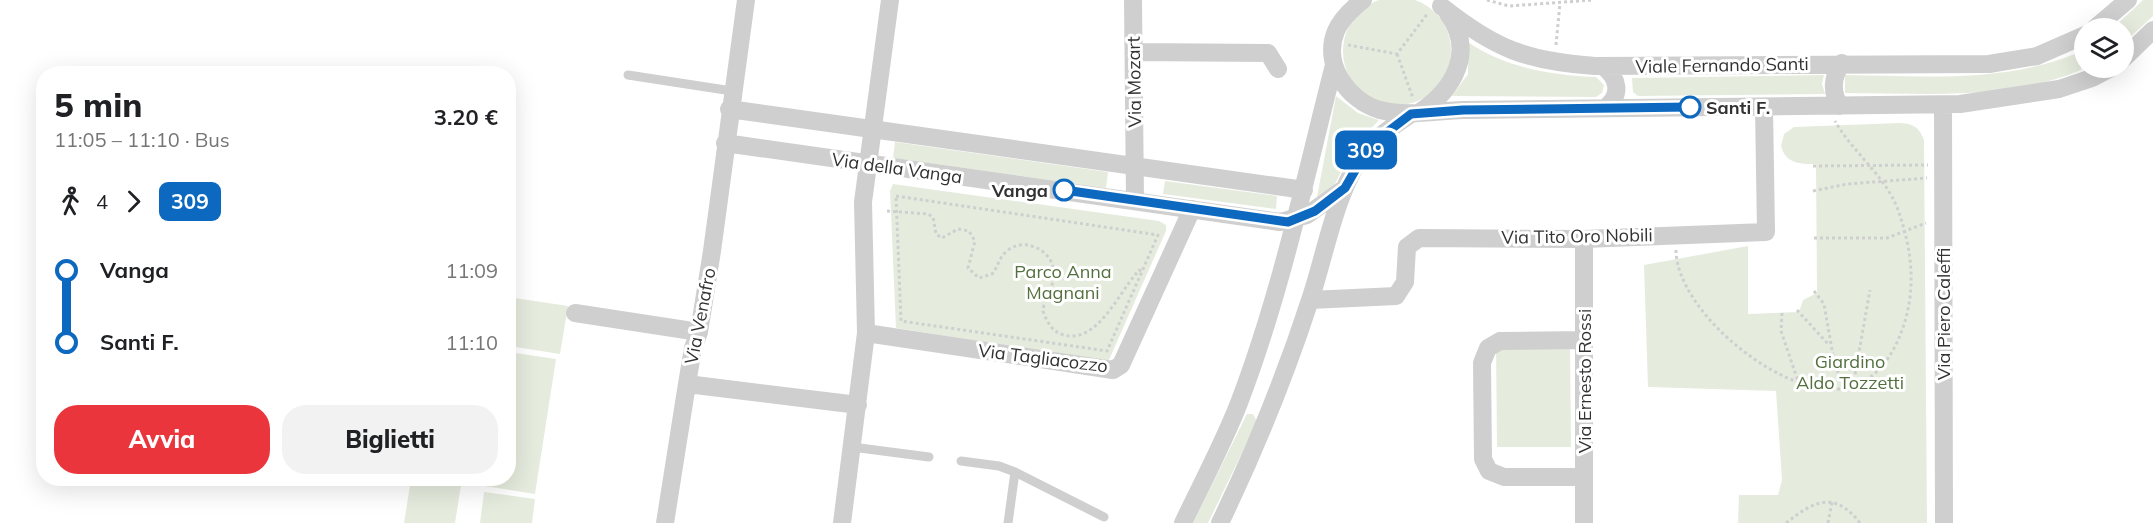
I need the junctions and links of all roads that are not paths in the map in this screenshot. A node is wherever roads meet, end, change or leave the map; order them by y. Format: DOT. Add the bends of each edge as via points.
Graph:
graph roads {
  1 [pos="746,0"];
  2 [pos="890,0"];
  3 [pos="1133,0"];
  4 [pos="1341,0"];
  5 [pos="1363,0"];
  6 [pos="2128,0"];
  7 [pos="1436,5"];
  8 [pos="2107,18"];
  9 [pos="2153,30"];
  10 [pos="1340,37"];
  11 [pos="2074,44"];
  12 [pos="2134,48"];
  13 [pos="1134,52"];
  14 [pos="1842,63"];
  15 [pos="1334,65"];
  16 [pos="1603,66"];
  17 [pos="1278,69"];
  18 [pos="628,75"];
  19 [pos="2082,78"];
  20 [pos="730,100"];
  21 [pos="1943,105"];
  22 [pos="1764,107"];
  23 [pos="1605,108"];
  24 [pos="1415,110"];
  25 [pos="1838,114"];
  26 [pos="872,129"];
  27 [pos="725,143"];
  28 [pos="868,164"];
  29 [pos="1135,165"];
  30 [pos="1345,188"];
  31 [pos="1304,190"];
  32 [pos="1135,200"];
  33 [pos="1192,209"];
  34 [pos="1298,219"];
  35 [pos="1584,239"];
  36 [pos="1310,300"];
  37 [pos="575,313"];
  38 [pos="699,332"];
  39 [pos="866,333"];
  40 [pos="1584,340"];
  41 [pos="687,384"];
  42 [pos="1243,393"];
  43 [pos="858,405"];
  44 [pos="1272,405"];
  45 [pos="852,447"];
  46 [pos="929,458"];
  47 [pos="962,461"];
  48 [pos="1015,472"];
  49 [pos="1584,477"];
  50 [pos="1104,518"];
  51 [pos="665,523"];
  52 [pos="842,523"];
  53 [pos="1008,523"];
  54 [pos="1183,523"];
  55 [pos="1220,523"];
  56 [pos="1584,523"];
  57 [pos="1944,523"];
  1 -- 20 [label="street, Via Venafro"];
  2 -- 26 [label="street"];
  3 -- 13 [label="street, Via Mozart"];
  4 -- 10 [label="street"];
  5 -- 10 [label="street" via="1350,11"];
  6 -- 8 [label="street"];
  7 -- 16 [label="street, Viale Fernando Santi" via="1507,50 1553,62"];
  7 -- 24 [label="street" via="1456,29 1461,59 1448,88"];
  9 -- 12 [label="street"];
  10 -- 15 [label="street" via="1332,49"];
  11 -- 14 [label="street, Viale Fernando Santi" via="2001,63"];
  13 -- 17 [label="street" via="1268,53"];
  13 -- 29 [label="street, Via Mozart"];
  14 -- 16 [label="street, Viale Fernando Santi"];
  14 -- 25 [label="street, Viale Fernando Santi" via="1833,84"];
  15 -- 24 [label="street" via="1359,100 1380,110"];
  15 -- 31 [label="street"];
  16 -- 23 [label="street, Viale Fernando Santi" via="1613,75 1618,89"];
  18 -- 20 [label="lane"];
  19 -- 21 [label="street" via="2059,89"];
  20 -- 26 [label="street, Via della Vanga"];
  20 -- 27 [label="street, Via Venafro"];
  21 -- 25 [label="street"];
  21 -- 57 [label="street, Via Piero Caleffi"];
  22 -- 23 [label="street"];
  22 -- 25 [label="street"];
  22 -- 35 [label="street, Via Tito Oro Nobili" via="1766,232"];
  23 -- 24 [label="street"];
  24 -- 30 [label="street" via="1369,146"];
  26 -- 28 [label="street"];
  26 -- 29 [label="street, Via della Vanga"];
  27 -- 28 [label="street, Via della Vanga"];
  27 -- 38 [label="street, Via Venafro"];
  28 -- 32 [label="street, Via della Vanga"];
  28 -- 39 [label="street" via="864,202"];
  29 -- 31 [label="street, Via della Vanga"];
  29 -- 32 [label="street, Via Mozart"];
  30 -- 34 [label="street, Via della Vanga"];
  30 -- 36 [label="street"];
  31 -- 34 [label="street"];
  32 -- 33 [label="street, Via della Vanga"];
  33 -- 34 [label="street, Via della Vanga" via="1280,222"];
  33 -- 39 [label="street, Via Tagliacozzo" via="1121,365 1113,370"];
  34 -- 42 [label="street"];
  35 -- 36 [label="street, Via Tito Oro Nobili" via="1419,238 1407,247 1405,282 1396,297"];
  35 -- 40 [label="street, Via Ernesto Rossi"];
  36 -- 44 [label="street"];
  37 -- 38 [label="street"];
  38 -- 41 [label="street, Via Venafro"];
  39 -- 43 [label="street"];
  40 -- 49 [label="street, Via Ernesto Rossi"];
  40 -- 49 [label="street" via="1500,341 1488,348 1482,363 1483,459 1489,471 1504,477"];
  41 -- 43 [label="street"];
  41 -- 51 [label="street, Via Venafro"];
  42 -- 44 [label="street"];
  42 -- 54 [label="street"];
  43 -- 45 [label="street"];
  44 -- 55 [label="street" via="1256,449"];
  45 -- 46 [label="lane"];
  45 -- 52 [label="street"];
  47 -- 48 [label="lane"];
  48 -- 50 [label="lane"];
  48 -- 53 [label="lane"];
  49 -- 56 [label="street, Via Ernesto Rossi"];
}
